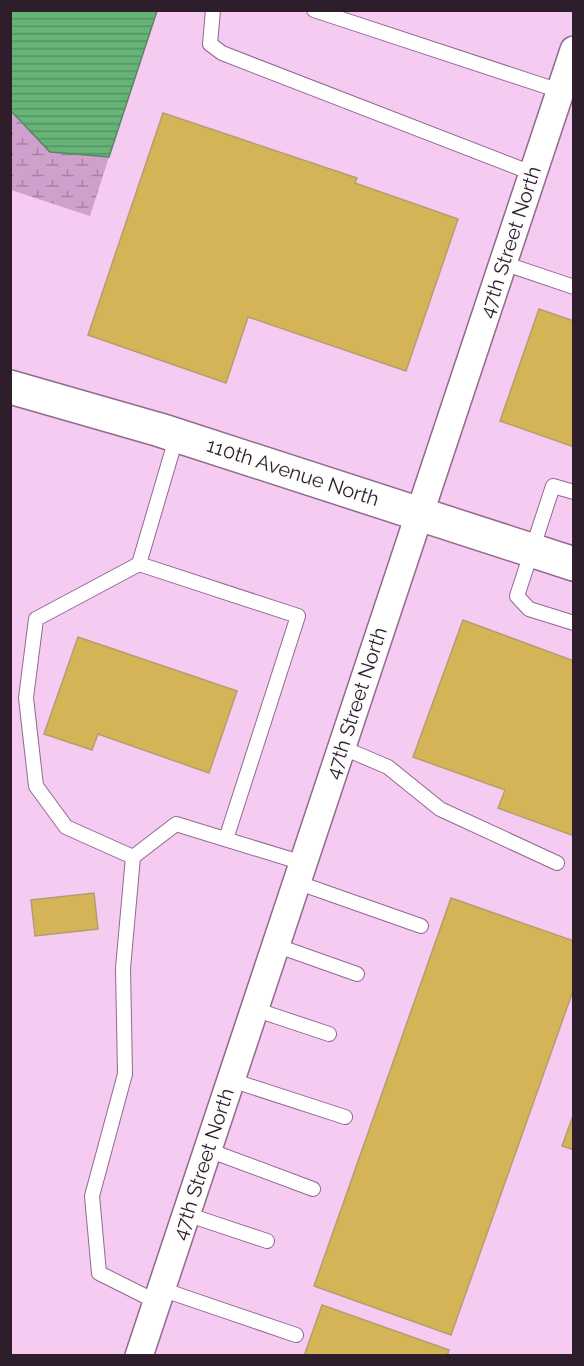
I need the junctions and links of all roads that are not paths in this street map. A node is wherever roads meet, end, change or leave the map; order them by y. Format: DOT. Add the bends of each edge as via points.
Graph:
graph roads {
  1 [pos="213,10"];
  2 [pos="314,10"];
  3 [pos="573,50"];
  4 [pos="560,91"];
  5 [pos="532,173"];
  6 [pos="503,262"];
  7 [pos="573,287"];
  8 [pos="10,387"];
  9 [pos="177,435"];
  10 [pos="573,492"];
  11 [pos="419,513"];
  12 [pos="531,550"];
  13 [pos="139,564"];
  14 [pos="573,564"];
  15 [pos="573,623"];
  16 [pos="341,747"];
  17 [pos="226,839"];
  18 [pos="133,857"];
  19 [pos="557,862"];
  20 [pos="300,872"];
  21 [pos="421,926"];
  22 [pos="276,945"];
  23 [pos="357,974"];
  24 [pos="255,1009"];
  25 [pos="329,1034"];
  26 [pos="231,1080"];
  27 [pos="345,1117"];
  28 [pos="208,1150"];
  29 [pos="312,1189"];
  30 [pos="186,1214"];
  31 [pos="267,1240"];
  32 [pos="159,1296"];
  33 [pos="296,1335"];
  34 [pos="142,1355"];
  1 -- 5 [label="lane" via="210,44 222,53"];
  2 -- 4 [label="lane"];
  3 -- 4 [label="street, 47th Street North"];
  4 -- 5 [label="street, 47th Street North"];
  5 -- 6 [label="street, 47th Street North"];
  6 -- 7 [label="lane"];
  6 -- 11 [label="street, 47th Street North"];
  8 -- 9 [label="street, 110th Avenue North"];
  9 -- 11 [label="street, 110th Avenue North"];
  9 -- 13 [label="lane"];
  10 -- 12 [label="lane" via="553,486"];
  11 -- 12 [label="street, 110th Avenue North"];
  11 -- 16 [label="street, 47th Street North"];
  12 -- 14 [label="street, 110th Avenue North"];
  12 -- 15 [label="lane" via="517,596 529,609"];
  13 -- 17 [label="lane" via="298,616"];
  13 -- 18 [label="lane" via="36,619 26,698 36,786 66,827"];
  16 -- 19 [label="lane" via="388,767 440,808"];
  16 -- 20 [label="street, 47th Street North"];
  17 -- 18 [label="lane" via="176,824"];
  17 -- 20 [label="lane"];
  18 -- 32 [label="lane" via="123,968 125,1074 92,1196 99,1273"];
  20 -- 21 [label="lane"];
  20 -- 22 [label="street, 47th Street North"];
  22 -- 23 [label="lane"];
  22 -- 24 [label="street, 47th Street North"];
  24 -- 25 [label="lane"];
  24 -- 26 [label="street, 47th Street North"];
  26 -- 27 [label="lane"];
  26 -- 28 [label="street, 47th Street North"];
  28 -- 29 [label="lane"];
  28 -- 30 [label="street, 47th Street North"];
  30 -- 31 [label="lane"];
  30 -- 32 [label="street, 47th Street North"];
  32 -- 33 [label="lane"];
  32 -- 34 [label="street, 47th Street North"];
}
